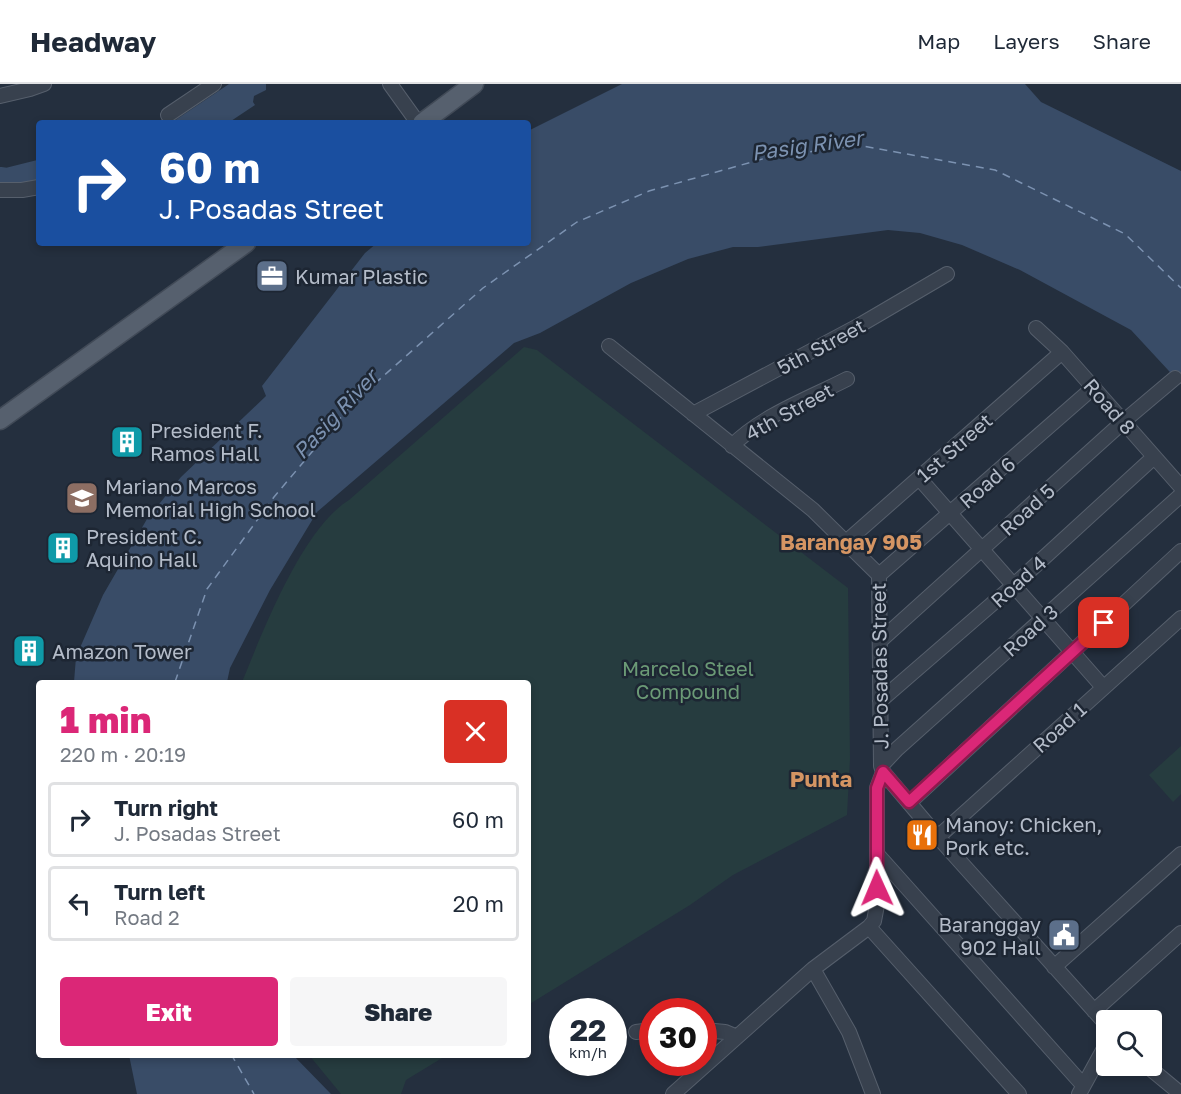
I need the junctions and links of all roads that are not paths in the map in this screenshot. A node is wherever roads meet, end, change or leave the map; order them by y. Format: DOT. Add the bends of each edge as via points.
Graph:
graph roads {
  1 [pos="214,84"];
  2 [pos="390,84"];
  3 [pos="474,84"];
  4 [pos="35,86"];
  5 [pos="0,96"];
  6 [pos="168,116"];
  7 [pos="418,120"];
  8 [pos="424,120"];
  9 [pos="36,188"];
  10 [pos="0,190"];
  11 [pos="242,246"];
  12 [pos="947,274"];
  13 [pos="1036,328"];
  14 [pos="609,346"];
  15 [pos="1062,352"];
  16 [pos="1175,378"];
  17 [pos="847,379"];
  18 [pos="1094,387"];
  19 [pos="693,414"];
  20 [pos="0,420"];
  21 [pos="1124,421"];
  22 [pos="732,446"];
  23 [pos="1154,457"];
  24 [pos="919,478"];
  25 [pos="1181,487"];
  26 [pos="1181,495"];
  27 [pos="951,513"];
  28 [pos="846,542"];
  29 [pos="982,550"];
  30 [pos="1181,551"];
  31 [pos="879,575"];
  32 [pos="1014,585"];
  33 [pos="1043,618"];
  34 [pos="1181,618"];
  35 [pos="881,640"];
  36 [pos="1073,652"];
  37 [pos="1103,687"];
  38 [pos="880,701"];
  39 [pos="882,769"];
  40 [pos="909,802"];
  41 [pos="938,837"];
  42 [pos="877,854"];
  43 [pos="1181,854"];
  44 [pos="869,927"];
  45 [pos="1181,933"];
  46 [pos="1054,967"];
  47 [pos="813,969"];
  48 [pos="1094,1011"];
  49 [pos="717,1031"];
  50 [pos="636,1032"];
  51 [pos="639,1032"];
  52 [pos="737,1037"];
  53 [pos="1096,1062"];
  54 [pos="1159,1076"];
  55 [pos="1081,1089"];
  56 [pos="673,1094"];
  57 [pos="873,1094"];
  58 [pos="1019,1094"];
  59 [pos="1181,1094"];
  1 -- 6 [label="street"];
  2 -- 7 [label="street"];
  3 -- 8 [label="main road"];
  4 -- 5 [label="street"];
  9 -- 10 [label="street"];
  11 -- 20 [label="main road"];
  12 -- 19 [label="street, 5th Street"];
  13 -- 15 [label="street, Road 8"];
  14 -- 19 [label="street, J. Posadas Street"];
  15 -- 18 [label="street, Road 8"];
  15 -- 24 [label="street, 1st Street"];
  16 -- 21 [label="street, Road 5"];
  17 -- 22 [label="street, 4th Street" via="766,420"];
  18 -- 21 [label="street, Road 8"];
  18 -- 27 [label="street, Road 6"];
  19 -- 22 [label="street, J. Posadas Street"];
  21 -- 23 [label="street, Road 8"];
  21 -- 29 [label="street, Road 5"];
  22 -- 28 [label="street, J. Posadas Street" via="813,510"];
  23 -- 25 [label="street, Road 8"];
  23 -- 32 [label="street, Road 4"];
  24 -- 27 [label="street"];
  24 -- 28 [label="street, 1st Street"];
  26 -- 33 [label="street, Road 3"];
  27 -- 29 [label="street"];
  27 -- 31 [label="street, Road 6"];
  28 -- 31 [label="street, J. Posadas Street"];
  29 -- 32 [label="street"];
  29 -- 35 [label="street, Road 5"];
  30 -- 36 [label="street"];
  31 -- 35 [label="street, J. Posadas Street"];
  32 -- 33 [label="street"];
  32 -- 38 [label="street, Road 4"];
  33 -- 36 [label="street"];
  33 -- 39 [label="street, Road 3" via="905,741"];
  34 -- 37 [label="street, Road 1"];
  35 -- 38 [label="street, J. Posadas Street"];
  36 -- 37 [label="street"];
  36 -- 40 [label="street"];
  37 -- 41 [label="street, Road 1"];
  38 -- 39 [label="street, J. Posadas Street"];
  39 -- 40 [label="street, J. Posadas Street"];
  39 -- 42 [label="street" via="877,788"];
  40 -- 41 [label="street, J. Posadas Street"];
  41 -- 46 [label="street, J. Posadas Street"];
  42 -- 44 [label="street" via="876,914"];
  42 -- 55 [label="street"];
  43 -- 46 [label="street"];
  44 -- 47 [label="street"];
  44 -- 58 [label="street"];
  45 -- 48 [label="street"];
  46 -- 48 [label="street, J. Posadas Street"];
  47 -- 52 [label="street"];
  47 -- 57 [label="street" via="849,1032"];
  49 -- 52 [label="street"];
  50 -- 51 [label="street"];
  52 -- 56 [label="street"];
  53 -- 55 [label="street"];
  54 -- 59 [label="street"];
}
